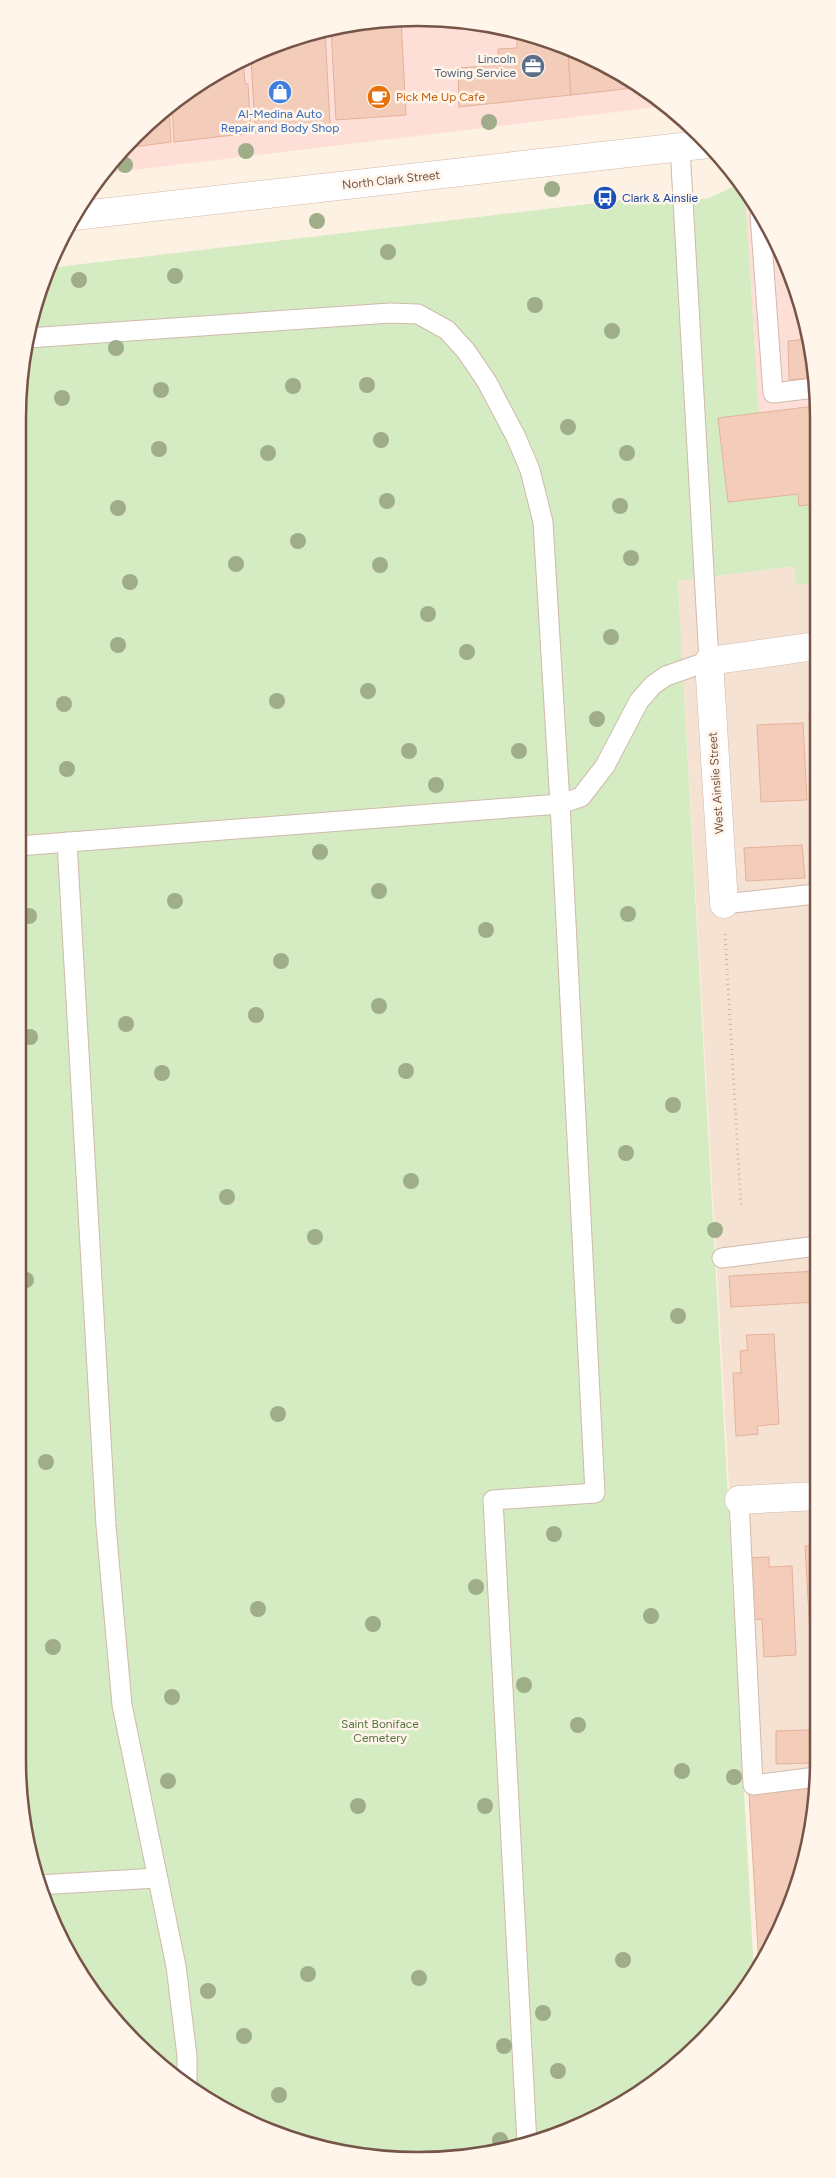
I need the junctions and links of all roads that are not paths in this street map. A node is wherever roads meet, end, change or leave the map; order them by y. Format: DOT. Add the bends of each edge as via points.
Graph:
graph roads {
  1 [pos="699,145"];
  2 [pos="680,147"];
  3 [pos="83,215"];
  4 [pos="761,230"];
  5 [pos="35,338"];
  6 [pos="809,389"];
  7 [pos="810,647"];
  8 [pos="709,662"];
  9 [pos="560,804"];
  10 [pos="68,842"];
  11 [pos="26,845"];
  12 [pos="810,895"];
  13 [pos="724,904"];
  14 [pos="810,1247"];
  15 [pos="722,1258"];
  16 [pos="810,1496"];
  17 [pos="739,1500"];
  18 [pos="809,1778"];
  19 [pos="158,1878"];
  20 [pos="47,1884"];
  21 [pos="187,2076"];
  22 [pos="526,2136"];
  1 -- 2 [label="main road, North Clark Street"];
  2 -- 3 [label="main road, North Clark Street"];
  2 -- 8 [label="lane"];
  4 -- 6 [label="lane" via="772,393"];
  5 -- 9 [label="lane" via="390,313 418,314 446,330 487,382 516,437 530,470 543,522"];
  7 -- 8 [label="main road"];
  8 -- 9 [label="lane" via="666,676 653,685 639,701 605,766 581,797"];
  8 -- 13 [label="main road, West Ainslie Street"];
  9 -- 10 [label="lane"];
  9 -- 22 [label="lane" via="595,1493 493,1500"];
  10 -- 11 [label="lane"];
  10 -- 19 [label="lane" via="106,1526 122,1705"];
  12 -- 13 [label="lane"];
  14 -- 15 [label="lane"];
  16 -- 17 [label="main road"];
  17 -- 18 [label="lane" via="753,1785"];
  19 -- 20 [label="lane"];
  19 -- 21 [label="lane" via="176,1966"];
}
